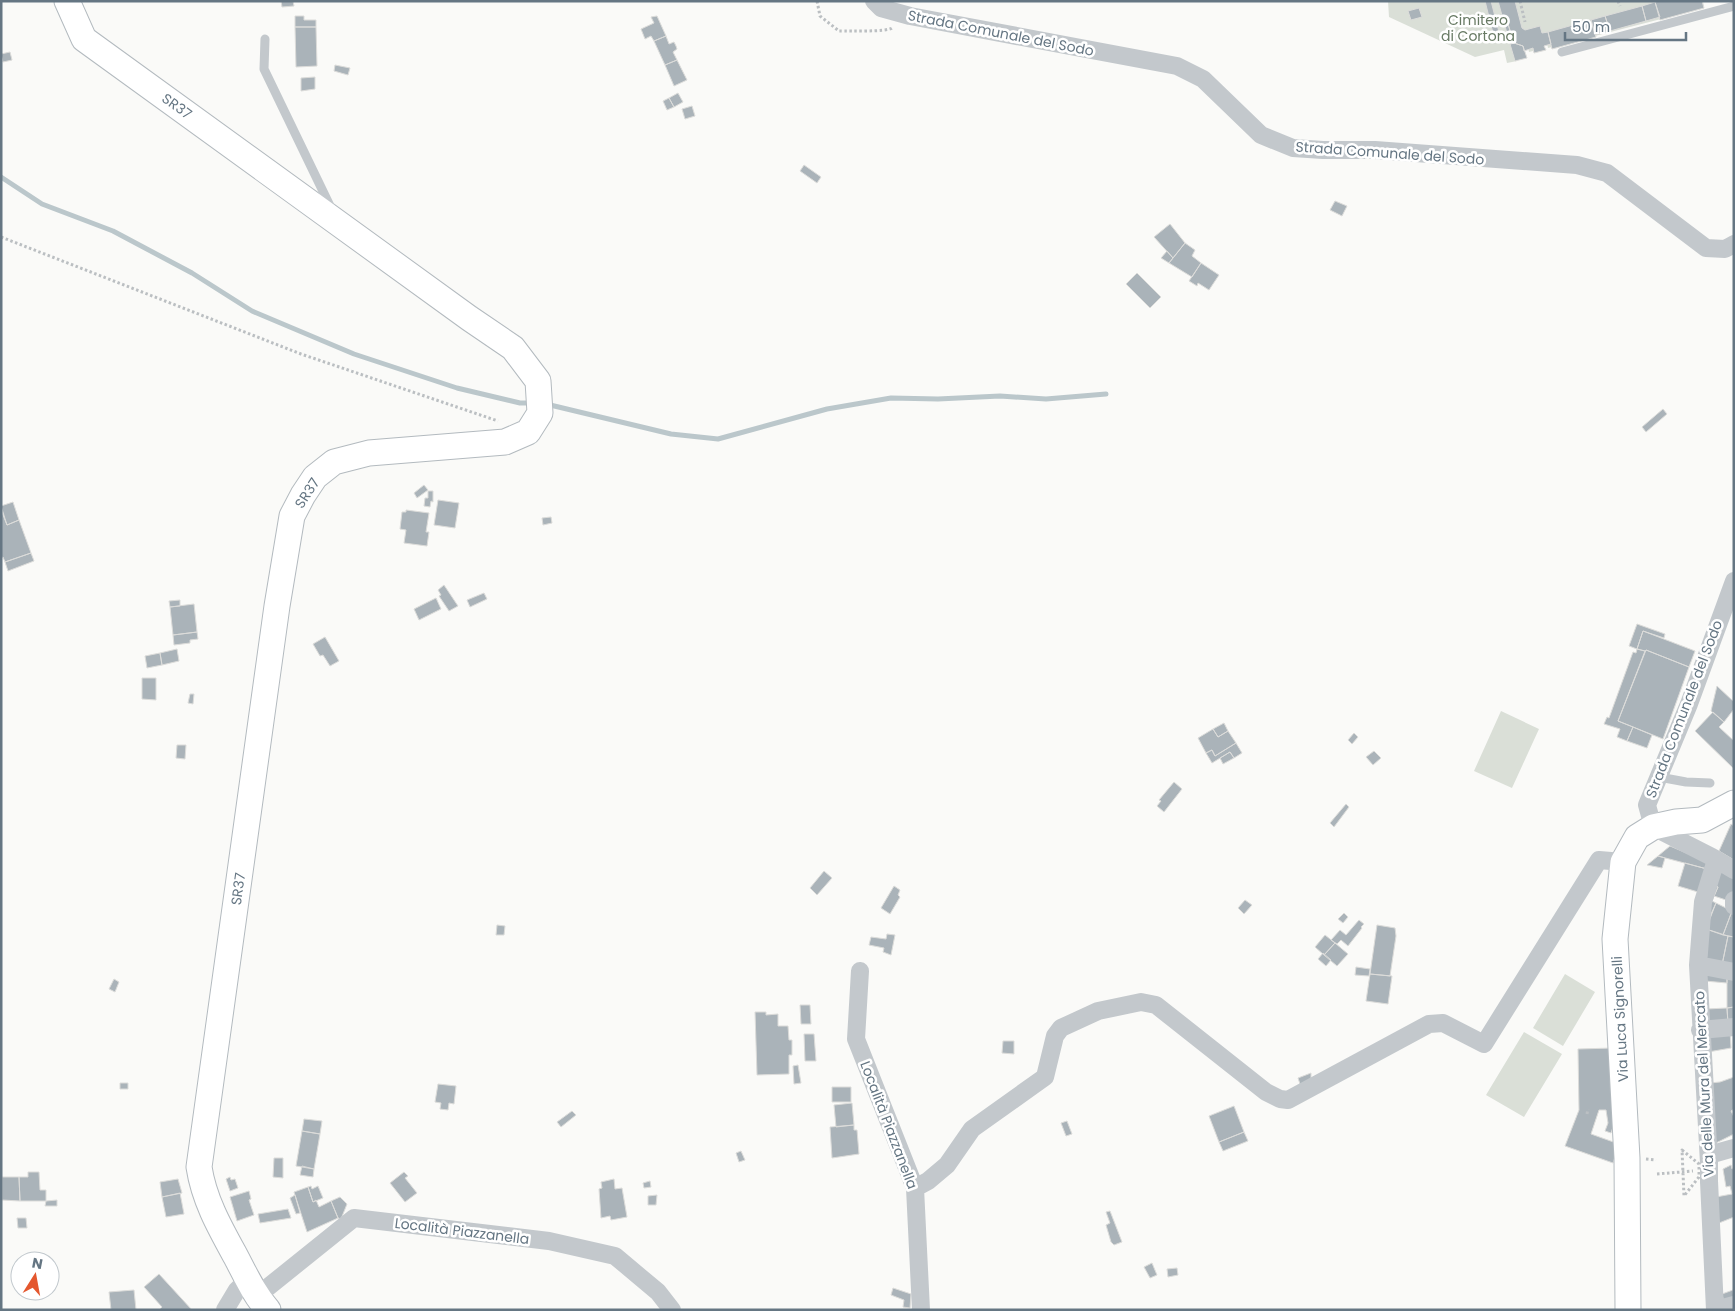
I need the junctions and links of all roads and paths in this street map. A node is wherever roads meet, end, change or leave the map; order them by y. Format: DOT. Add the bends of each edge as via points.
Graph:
graph roads {
  1 [pos="67,1"];
  2 [pos="817,1"];
  3 [pos="874,1"];
  4 [pos="1520,1"];
  5 [pos="1618,1"];
  6 [pos="1620,6"];
  7 [pos="1734,6"];
  8 [pos="910,16"];
  9 [pos="1525,22"];
  10 [pos="265,39"];
  11 [pos="1562,52"];
  12 [pos="339,224"];
  13 [pos="1,237"];
  14 [pos="1734,244"];
  15 [pos="500,422"];
  16 [pos="1734,581"];
  17 [pos="1659,777"];
  18 [pos="1710,783"];
  19 [pos="1734,803"];
  20 [pos="1653,827"];
  21 [pos="1716,860"];
  22 [pos="1623,862"];
  23 [pos="1734,870"];
  24 [pos="1734,900"];
  25 [pos="1734,906"];
  26 [pos="1698,965"];
  27 [pos="860,971"];
  28 [pos="1734,972"];
  29 [pos="1734,1027"];
  30 [pos="1700,1030"];
  31 [pos="1588,1109"];
  32 [pos="1587,1114"];
  33 [pos="1734,1148"];
  34 [pos="1705,1168"];
  35 [pos="1683,1172"];
  36 [pos="1658,1174"];
  37 [pos="915,1188"];
  38 [pos="258,1295"];
  39 [pos="1734,1305"];
  40 [pos="225,1310"];
  41 [pos="672,1310"];
  42 [pos="921,1310"];
  43 [pos="1628,1310"];
  44 [pos="1715,1310"];
  1 -- 12 [label="street, SR37" via="84,38"];
  2 -- 8 [label="path" via="820,16 839,31 888,31"];
  3 -- 8 [label="street, Strada Comunale del Sodo" via="881,8"];
  4 -- 9 [label="path"];
  5 -- 6 [label="path"];
  7 -- 11 [label="lane"];
  8 -- 14 [label="street, Strada Comunale del Sodo" via="1177,66 1203,79 1261,135 1293,148 1375,150 1577,164 1607,173 1706,248 1725,249"];
  10 -- 12 [label="lane" via="264,69"];
  12 -- 38 [label="street, SR37" via="513,348 538,381 540,413 528,432 505,442 369,453 334,462 314,477 292,516 276,606 199,1167 209,1206"];
  13 -- 15 [label="path" via="301,354"];
  16 -- 17 [label="street, Strada Comunale del Sodo"];
  17 -- 18 [label="lane"];
  17 -- 20 [label="street, Strada Comunale del Sodo" via="1647,805"];
  19 -- 20 [label="street, Via Luca Signorelli" via="1702,820"];
  20 -- 21 [label="street"];
  20 -- 22 [label="street, Via Luca Signorelli" via="1637,838"];
  21 -- 23 [label="street"];
  21 -- 26 [label="street, Via delle Mura del Mercato" via="1702,902"];
  22 -- 37 [label="street" via="1599,860 1484,1044 1443,1023 1429,1024 1288,1100 1266,1092 1156,1004 1141,1002 1098,1011 1061,1028 1055,1036 1045,1077 972,1129 947,1165"];
  22 -- 43 [label="street, Via Luca Signorelli" via="1615,939 1627,1158"];
  24 -- 25 [label="street"];
  26 -- 28 [label="street"];
  26 -- 30 [label="street, Via delle Mura del Mercato"];
  27 -- 37 [label="street, Località Piazzanella" via="856,1039"];
  29 -- 30 [label="street"];
  30 -- 34 [label="street, Via delle Mura del Mercato" via="1705,1078"];
  31 -- 32 [label="path"];
  33 -- 34 [label="street"];
  34 -- 35 [label="path"];
  34 -- 35 [label="path" via="1682,1150"];
  34 -- 35 [label="path" via="1684,1196"];
  34 -- 44 [label="street, Via delle Mura del Mercato"];
  35 -- 36 [label="path"];
  37 -- 42 [label="street, Località Piazzanella"];
  38 -- 40 [label="street, Località Piazzanella" via="237,1290"];
  38 -- 41 [label="street, Località Piazzanella" via="354,1218 549,1241 615,1256 658,1292"];
  39 -- 44 [label="street"];
}
